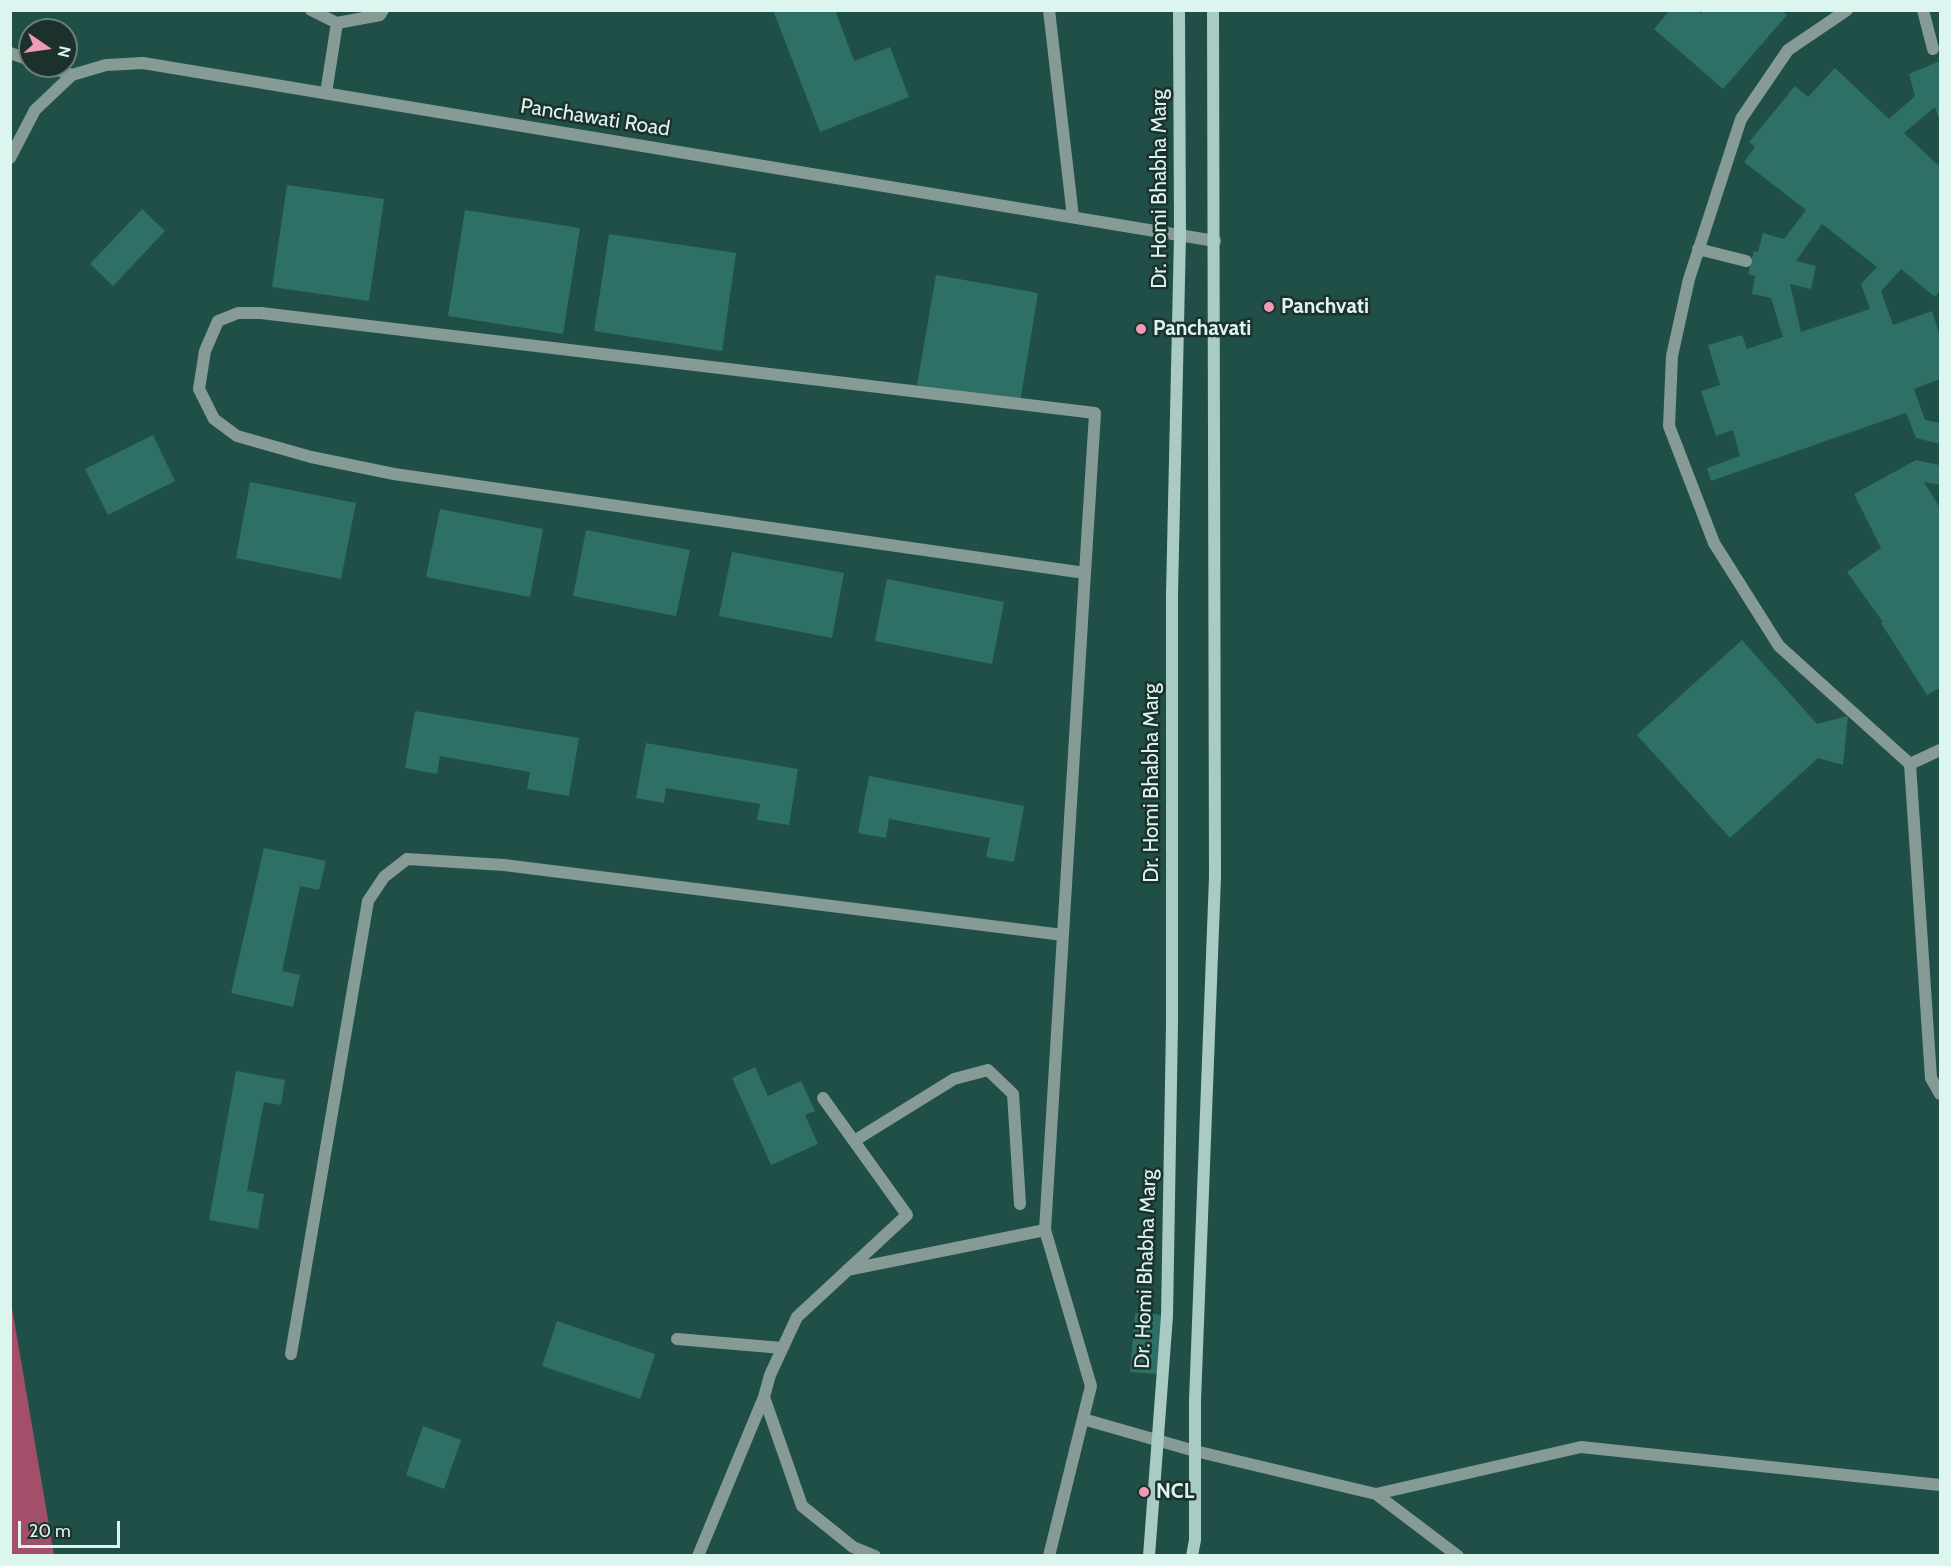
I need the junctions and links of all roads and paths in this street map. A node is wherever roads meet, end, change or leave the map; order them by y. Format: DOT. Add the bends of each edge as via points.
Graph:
graph roads {
  1 [pos="311,10"];
  2 [pos="383,10"];
  3 [pos="1049,10"];
  4 [pos="1179,10"];
  5 [pos="1213,10"];
  6 [pos="1847,10"];
  7 [pos="1923,10"];
  8 [pos="337,23"];
  9 [pos="1933,49"];
  10 [pos="78,73"];
  11 [pos="69,78"];
  12 [pos="326,93"];
  13 [pos="10,158"];
  14 [pos="1073,217"];
  15 [pos="1180,235"];
  16 [pos="1215,241"];
  17 [pos="1698,249"];
  18 [pos="1746,261"];
  19 [pos="1085,573"];
  20 [pos="1941,750"];
  21 [pos="1910,764"];
  22 [pos="1063,935"];
  23 [pos="1941,1094"];
  24 [pos="823,1098"];
  25 [pos="854,1141"];
  26 [pos="1020,1204"];
  27 [pos="1045,1230"];
  28 [pos="846,1271"];
  29 [pos="677,1339"];
  30 [pos="782,1348"];
  31 [pos="291,1354"];
  32 [pos="764,1397"];
  33 [pos="1083,1419"];
  34 [pos="1157,1441"];
  35 [pos="1195,1451"];
  36 [pos="1941,1485"];
  37 [pos="1376,1494"];
  38 [pos="698,1556"];
  39 [pos="875,1556"];
  40 [pos="1049,1556"];
  41 [pos="1149,1556"];
  42 [pos="1192,1556"];
  43 [pos="1458,1556"];
  1 -- 8 [label="street"];
  2 -- 8 [label="street" via="380,15"];
  3 -- 14 [label="street"];
  4 -- 15 [label="main road, Dr. Homi Bhabha Marg"];
  5 -- 16 [label="main road"];
  6 -- 17 [label="street" via="1788,50 1741,119"];
  7 -- 9 [label="street"];
  8 -- 12 [label="street"];
  10 -- 12 [label="street, Panchawati Road" via="106,65 143,63"];
  11 -- 13 [label="street, Panchawati Road" via="35,110"];
  12 -- 14 [label="street, Panchawati Road"];
  14 -- 15 [label="street, Panchawati Road"];
  15 -- 16 [label="street, Panchawati Road"];
  15 -- 34 [label="main road, Dr. Homi Bhabha Marg" via="1172,594 1167,1316"];
  16 -- 35 [label="main road" via="1215,877"];
  17 -- 18 [label="street"];
  17 -- 21 [label="street" via="1672,356 1669,426 1714,543 1779,646"];
  19 -- 19 [label="street" via="394,474 311,457 237,436 214,419 199,389 205,351 218,321 238,313 261,313 1095,413"];
  19 -- 22 [label="street"];
  20 -- 21 [label="street"];
  21 -- 23 [label="street" via="1931,1078"];
  22 -- 27 [label="street"];
  22 -- 31 [label="street" via="504,865 407,860 384,878 368,901"];
  24 -- 25 [label="street"];
  25 -- 26 [label="street" via="954,1079 988,1070 1014,1094"];
  25 -- 28 [label="street" via="907,1215"];
  27 -- 28 [label="street"];
  27 -- 33 [label="street" via="1091,1386"];
  28 -- 30 [label="street" via="797,1317"];
  29 -- 30 [label="street"];
  30 -- 32 [label="street"];
  32 -- 38 [label="street"];
  32 -- 39 [label="street" via="802,1506 853,1547"];
  33 -- 34 [label="street"];
  33 -- 40 [label="street"];
  34 -- 35 [label="street"];
  34 -- 41 [label="main road, Dr. Homi Bhabha Marg"];
  35 -- 37 [label="street"];
  35 -- 42 [label="main road"];
  36 -- 37 [label="street" via="1581,1447"];
  37 -- 43 [label="street"];
}
